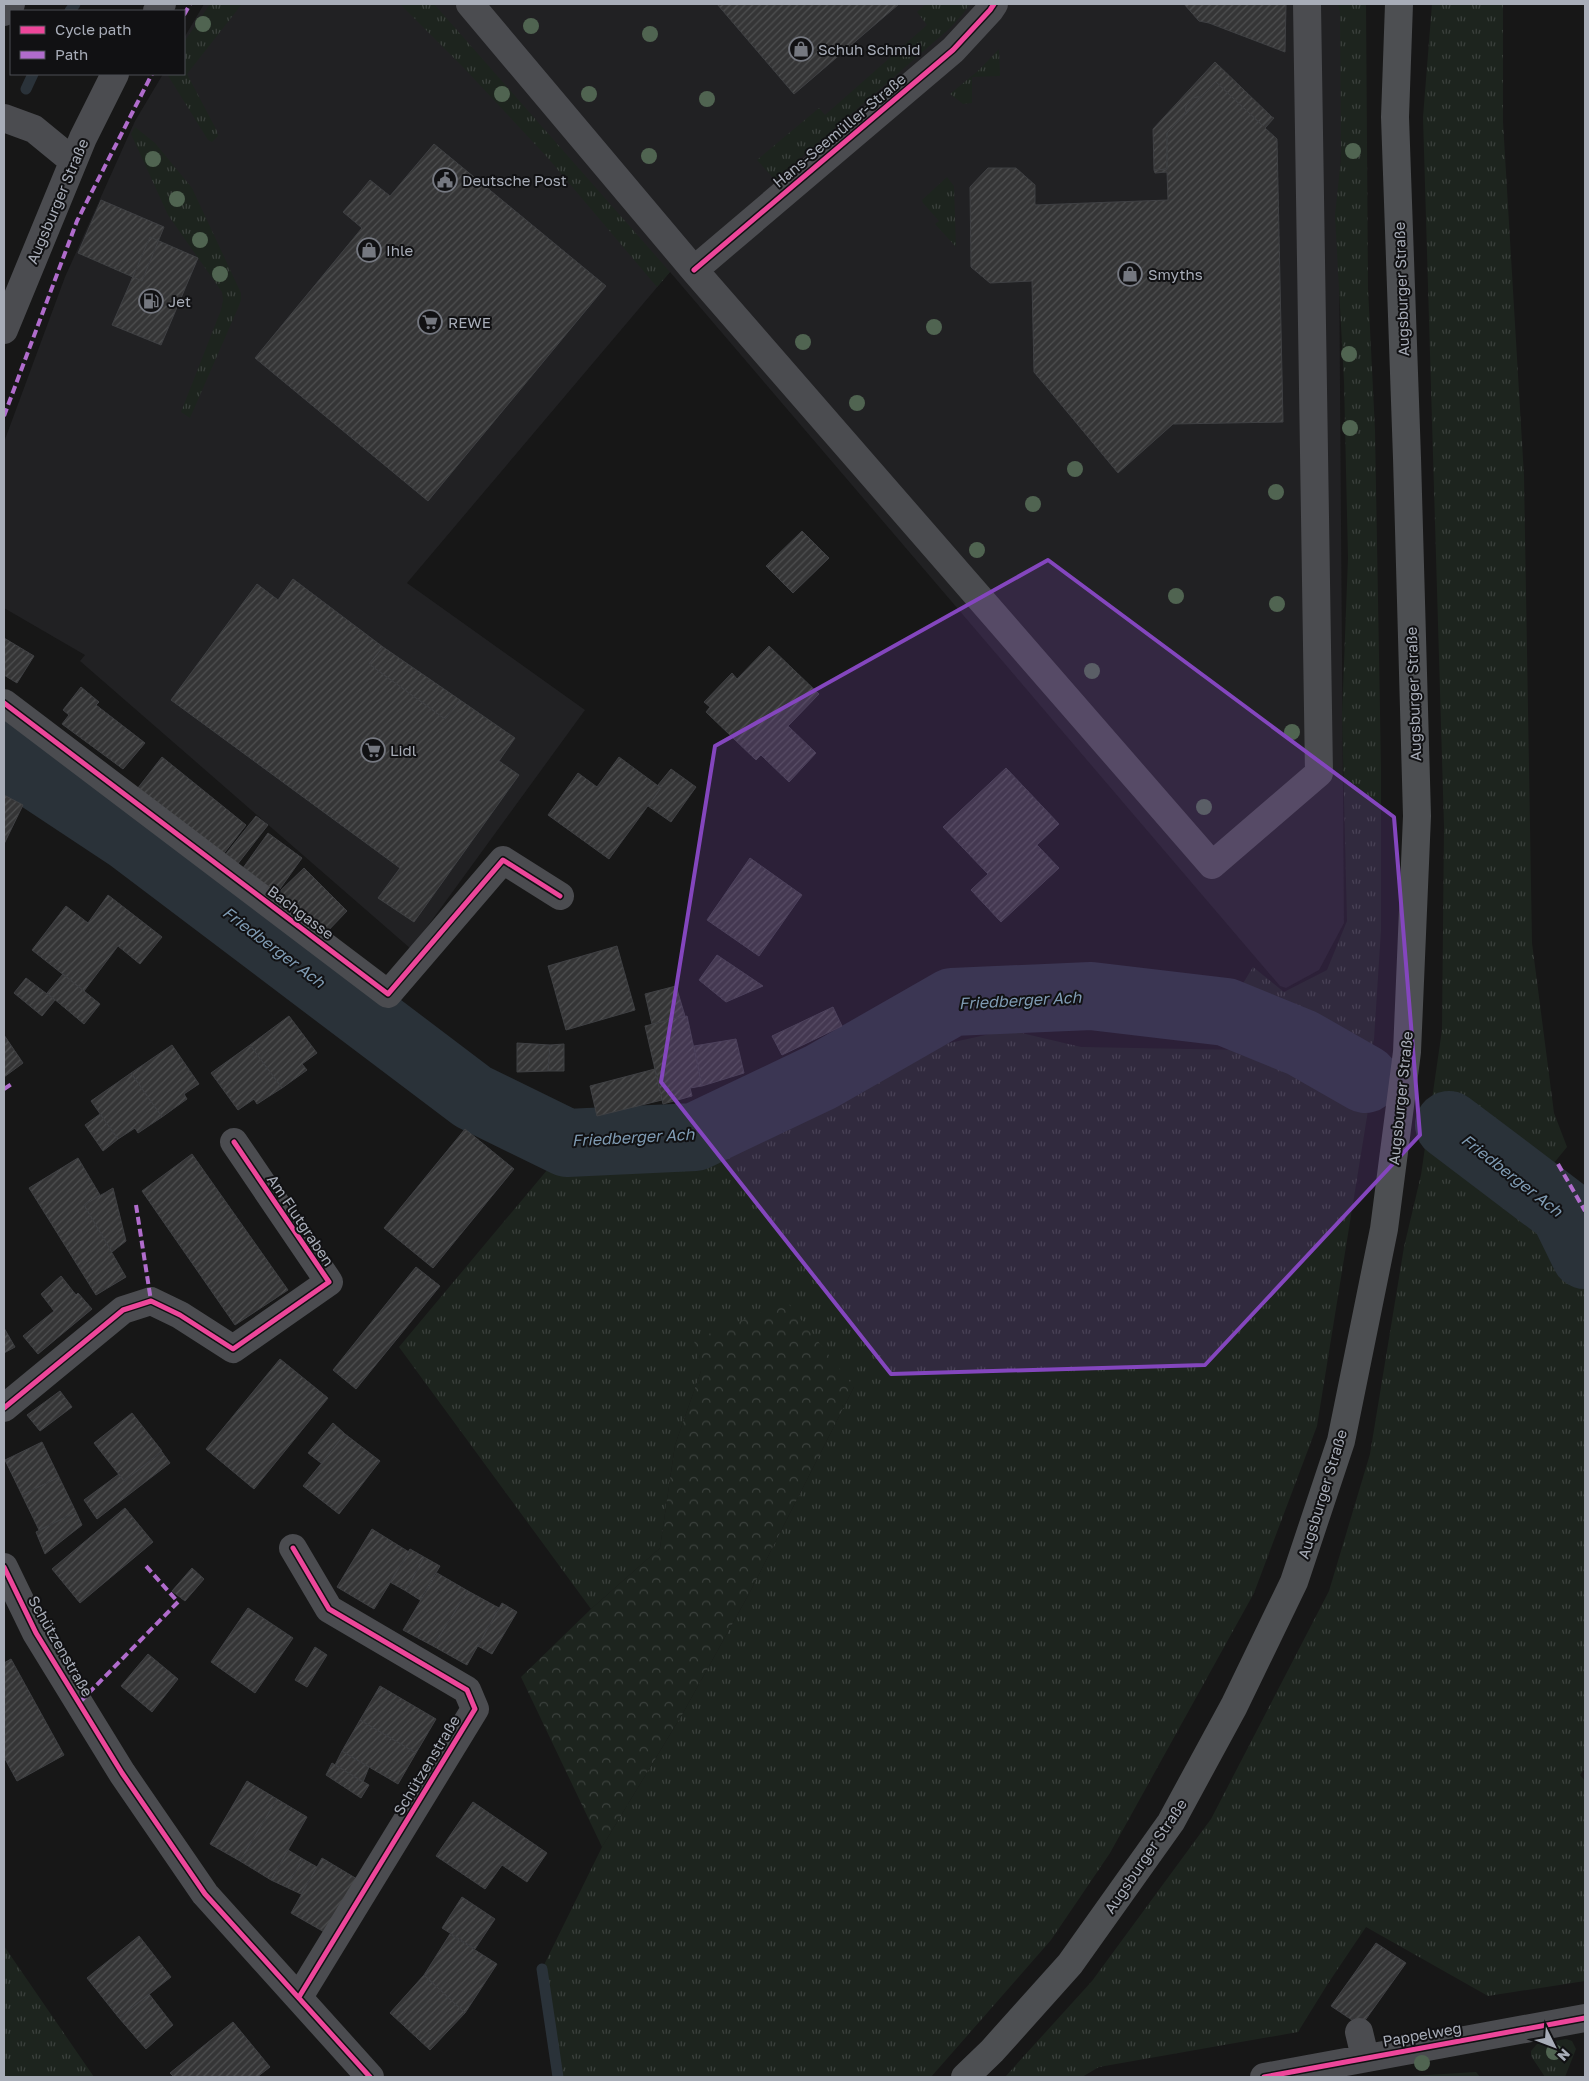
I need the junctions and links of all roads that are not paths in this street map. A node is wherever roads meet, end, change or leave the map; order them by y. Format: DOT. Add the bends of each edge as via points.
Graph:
graph roads {
  1 [pos="11,4"];
  2 [pos="470,4"];
  3 [pos="994,4"];
  4 [pos="1307,4"];
  5 [pos="1399,4"];
  6 [pos="4,12"];
  7 [pos="115,75"];
  8 [pos="4,118"];
  9 [pos="73,161"];
  10 [pos="694,270"];
  11 [pos="4,330"];
  12 [pos="4,703"];
  13 [pos="560,896"];
  14 [pos="234,1142"];
  15 [pos="4,1408"];
  16 [pos="293,1548"];
  17 [pos="4,1566"];
  18 [pos="300,1997"];
  19 [pos="1585,2018"];
  20 [pos="370,2077"];
  21 [pos="966,2077"];
  22 [pos="1264,2077"];
  1 -- 6 [label="street"];
  2 -- 10 [label="street"];
  3 -- 10 [label="street, Hans-Seemüller-Straße" via="953,50"];
  4 -- 10 [label="street" via="1319,773 1212,865"];
  5 -- 21 [label="main road, Augsburger Straße" via="1395,117 1417,816 1408,1052 1384,1229 1341,1441 1294,1582 1234,1706 1171,1822 1070,1964"];
  7 -- 9 [label="street, Augsburger Straße"];
  8 -- 9 [label="street" via="34,129"];
  9 -- 11 [label="street, Augsburger Straße"];
  12 -- 13 [label="street, Bachgasse" via="388,994 503,860"];
  14 -- 15 [label="street, Am Flutgraben" via="329,1282 233,1349 180,1315 151,1301 123,1310"];
  16 -- 18 [label="street, Schützenstraße" via="329,1609 467,1690 475,1709"];
  17 -- 18 [label="street, Schützenstraße" via="36,1633 122,1773 205,1894"];
  18 -- 20 [label="street, Schützenstraße"];
  19 -- 22 [label="street, Pappelweg" via="1362,2045"];
}
